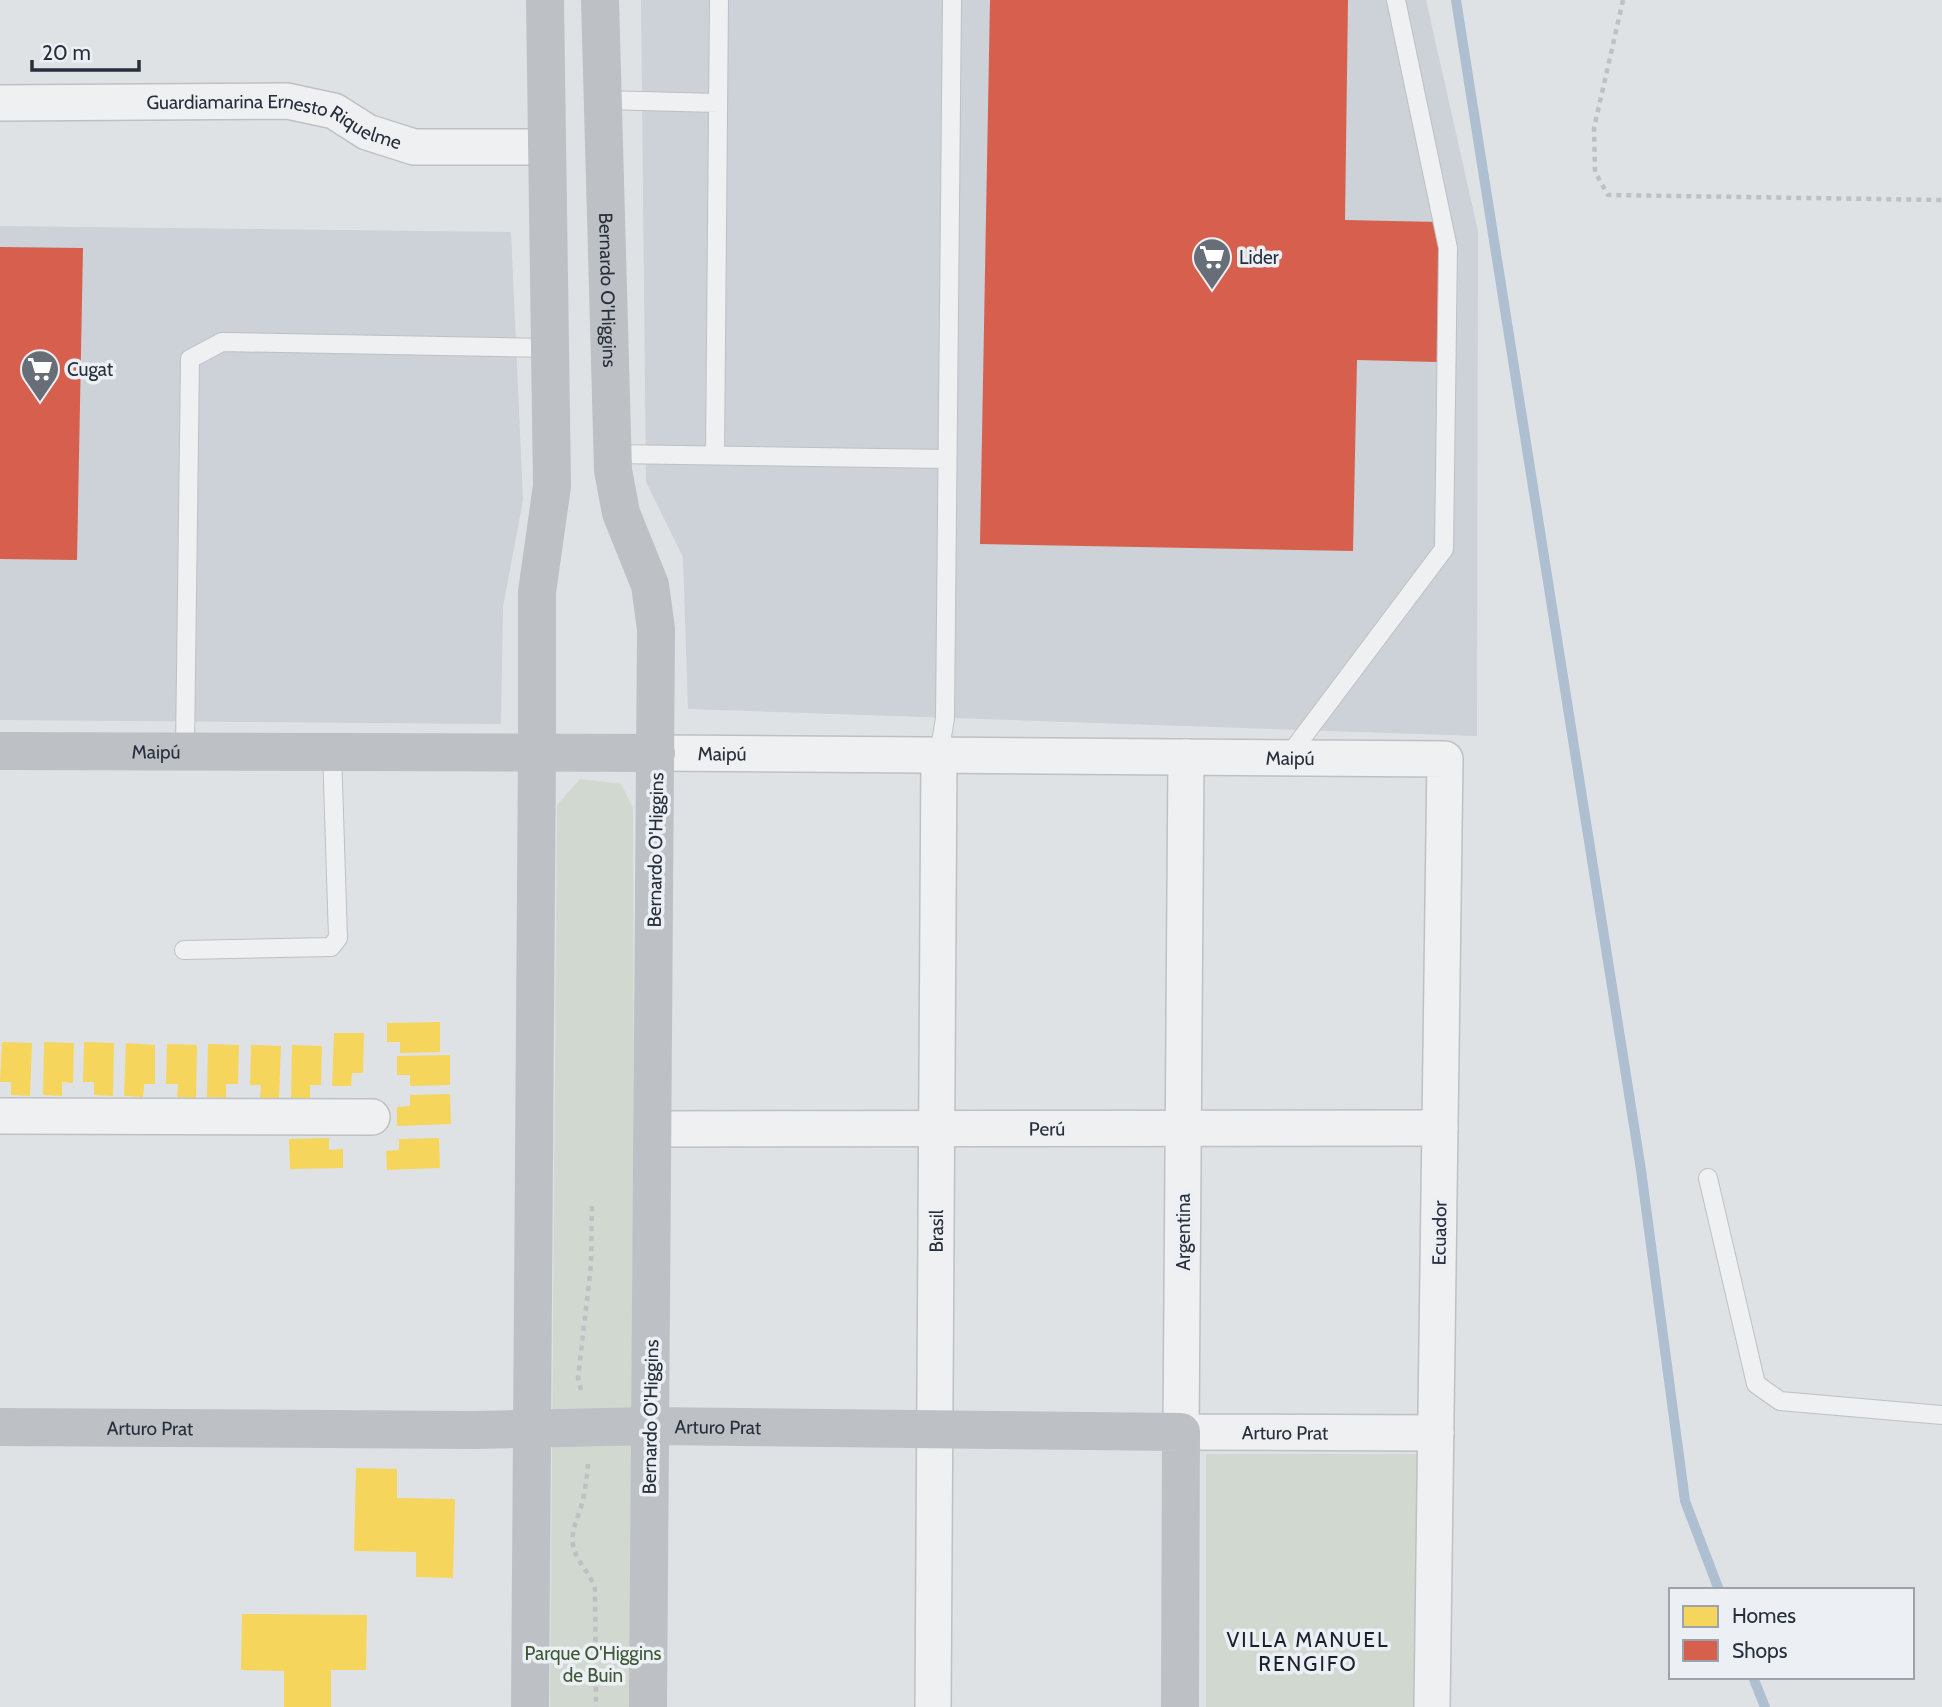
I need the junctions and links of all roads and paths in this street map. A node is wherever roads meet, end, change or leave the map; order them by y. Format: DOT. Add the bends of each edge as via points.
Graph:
graph roads {
  1 [pos="719,0"];
  2 [pos="952,0"];
  3 [pos="1396,0"];
  4 [pos="1623,0"];
  5 [pos="601,14"];
  6 [pos="545,15"];
  7 [pos="603,100"];
  8 [pos="0,103"];
  9 [pos="718,103"];
  10 [pos="547,147"];
  11 [pos="1942,200"];
  12 [pos="549,348"];
  13 [pos="613,454"];
  14 [pos="715,455"];
  15 [pos="947,458"];
  16 [pos="0,751"];
  17 [pos="185,751"];
  18 [pos="332,751"];
  19 [pos="537,751"];
  20 [pos="656,753"];
  21 [pos="939,755"];
  22 [pos="1186,757"];
  23 [pos="1287,758"];
  24 [pos="1445,759"];
  25 [pos="184,950"];
  26 [pos="0,1116"];
  27 [pos="372,1117"];
  28 [pos="937,1128"];
  29 [pos="1184,1128"];
  30 [pos="1440,1128"];
  31 [pos="653,1129"];
  32 [pos="1708,1178"];
  33 [pos="1942,1415"];
  34 [pos="650,1426"];
  35 [pos="0,1427"];
  36 [pos="935,1428"];
  37 [pos="533,1429"];
  38 [pos="1181,1432"];
  39 [pos="1436,1433"];
  40 [pos="530,1707"];
  41 [pos="648,1707"];
  42 [pos="933,1707"];
  43 [pos="1180,1707"];
  44 [pos="1432,1707"];
  1 -- 9 [label="lane"];
  2 -- 15 [label="lane"];
  3 -- 23 [label="lane" via="1448,248 1444,549"];
  4 -- 11 [label="path" via="1594,128 1595,172 1608,195"];
  5 -- 6 [label="street"];
  5 -- 7 [label="street, Bernardo O'Higgins"];
  6 -- 10 [label="street"];
  7 -- 9 [label="lane"];
  7 -- 13 [label="street, Bernardo O'Higgins"];
  8 -- 10 [label="street, Guardiamarina Ernesto Riquelme" via="288,101 334,111 367,132 414,147"];
  9 -- 14 [label="lane"];
  10 -- 12 [label="street"];
  12 -- 17 [label="lane" via="222,342 190,359"];
  12 -- 19 [label="street" via="552,486 537,592"];
  13 -- 14 [label="lane"];
  13 -- 20 [label="street, Bernardo O'Higgins" via="621,513 644,566 654,607"];
  14 -- 15 [label="lane"];
  15 -- 21 [label="lane" via="945,718"];
  16 -- 17 [label="street, Maipú"];
  17 -- 18 [label="street, Maipú"];
  18 -- 19 [label="street, Maipú"];
  18 -- 25 [label="lane" via="338,938 331,947"];
  19 -- 20 [label="street, Maipú"];
  19 -- 37 [label="street"];
  20 -- 21 [label="street, Maipú"];
  20 -- 31 [label="street, Bernardo O'Higgins"];
  21 -- 22 [label="street, Maipú"];
  21 -- 28 [label="street, Brasil"];
  22 -- 23 [label="street, Maipú"];
  22 -- 29 [label="street, Argentina"];
  23 -- 24 [label="street, Maipú"];
  24 -- 30 [label="street, Ecuador"];
  26 -- 27 [label="street"];
  28 -- 29 [label="street, Perú"];
  28 -- 31 [label="street, Perú"];
  28 -- 36 [label="street, Brasil"];
  29 -- 30 [label="street, Perú"];
  29 -- 38 [label="street, Argentina"];
  30 -- 39 [label="street, Ecuador"];
  31 -- 34 [label="street, Bernardo O'Higgins"];
  32 -- 33 [label="lane" via="1756,1384 1780,1401"];
  34 -- 36 [label="street, Arturo Prat"];
  34 -- 37 [label="street, Arturo Prat"];
  34 -- 41 [label="street, Bernardo O'Higgins"];
  35 -- 37 [label="street, Arturo Prat"];
  36 -- 38 [label="street, Arturo Prat"];
  36 -- 42 [label="street, Brasil"];
  37 -- 40 [label="street"];
  38 -- 39 [label="street, Arturo Prat"];
  38 -- 43 [label="street, Argentina"];
  39 -- 44 [label="street, Ecuador"];
}
